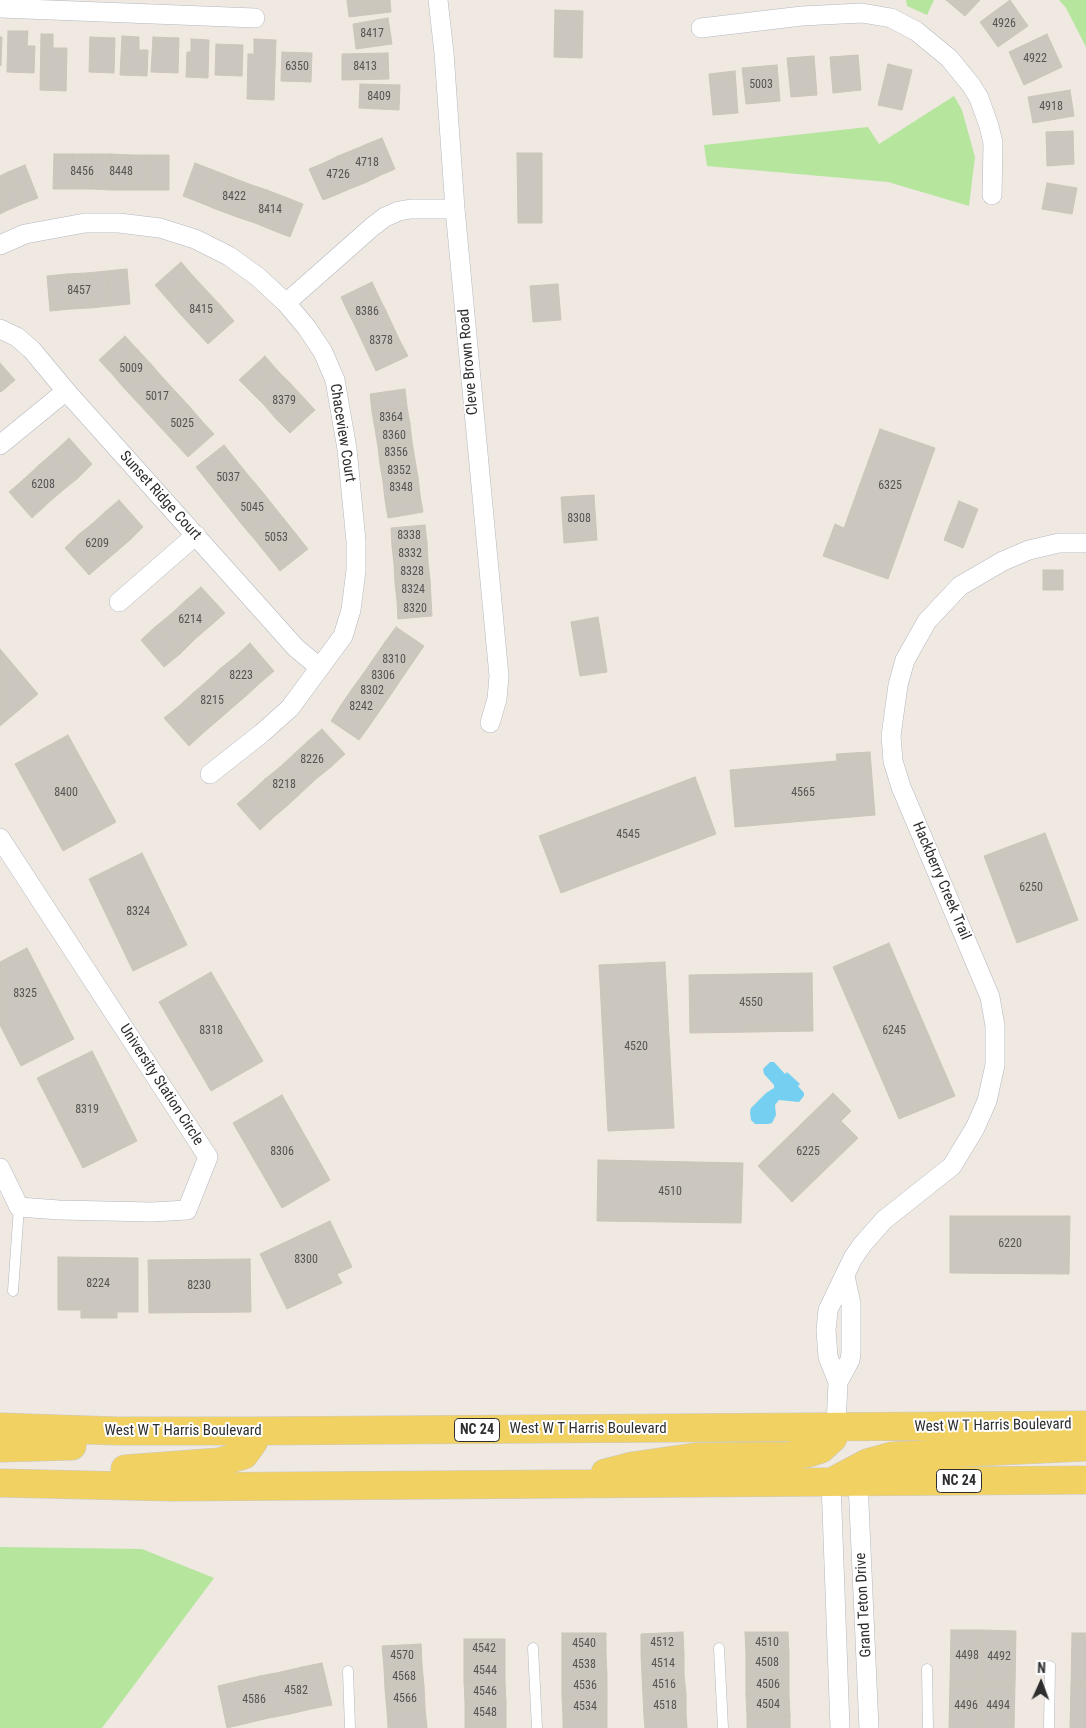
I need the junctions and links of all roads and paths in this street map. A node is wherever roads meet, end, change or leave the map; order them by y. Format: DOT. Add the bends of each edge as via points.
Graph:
graph roads {
  1 [pos="438,0"];
  2 [pos="168,7"];
  3 [pos="0,8"];
  4 [pos="801,8"];
  5 [pos="255,18"];
  6 [pos="701,28"];
  7 [pos="992,195"];
  8 [pos="455,209"];
  9 [pos="0,245"];
  10 [pos="286,303"];
  11 [pos="0,329"];
  12 [pos="66,391"];
  13 [pos="0,445"];
  14 [pos="196,535"];
  15 [pos="1086,543"];
  16 [pos="119,602"];
  17 [pos="319,667"];
  18 [pos="490,723"];
  19 [pos="210,774"];
  20 [pos="1,843"];
  21 [pos="0,1168"];
  22 [pos="19,1207"];
  23 [pos="13,1291"];
  24 [pos="1086,1425"];
  25 [pos="0,1427"];
  26 [pos="836,1427"];
  27 [pos="117,1431"];
  28 [pos="253,1432"];
  29 [pos="0,1448"];
  30 [pos="1086,1448"];
  31 [pos="1086,1480"];
  32 [pos="845,1482"];
  33 [pos="2,1483"];
  34 [pos="560,1484"];
  35 [pos="533,1648"];
  36 [pos="719,1648"];
  37 [pos="1050,1666"];
  38 [pos="927,1668"];
  39 [pos="348,1670"];
  40 [pos="350,1728"];
  41 [pos="537,1728"];
  42 [pos="722,1728"];
  43 [pos="840,1728"];
  44 [pos="869,1728"];
  45 [pos="928,1728"];
  46 [pos="1049,1728"];
  1 -- 8 [label="street, Cleve Brown Road"];
  2 -- 3 [label="street"];
  2 -- 5 [label="street"];
  4 -- 6 [label="street"];
  4 -- 7 [label="street" via="891,18 916,31 949,58 979,98 989,126 993,143"];
  8 -- 10 [label="street" via="411,209 385,217"];
  8 -- 18 [label="street, Cleve Brown Road" via="499,676 497,700"];
  9 -- 10 [label="street, Chaceview Court" via="25,234 85,223 160,228 195,239 229,256"];
  10 -- 17 [label="street, Chaceview Court" via="323,352 335,380 347,448 356,541 351,610 342,636"];
  11 -- 12 [label="street, Sunset Ridge Court" via="18,337 32,350"];
  12 -- 13 [label="street"];
  12 -- 14 [label="street, Sunset Ridge Court"];
  14 -- 16 [label="street"];
  14 -- 17 [label="street, Sunset Ridge Court" via="296,648"];
  15 -- 26 [label="street, Hackberry Creek Trail" via="1059,543 1029,550 960,586 927,621 905,660 893,712 893,761 990,997 996,1026 996,1065 983,1110 952,1166 884,1220 862,1245 828,1310 828,1358 838,1382"];
  17 -- 19 [label="street, Chaceview Court" via="290,708"];
  20 -- 22 [label="street, University Station Circle" via="208,1157 187,1210 152,1212"];
  21 -- 22 [label="street"];
  22 -- 23 [label="lane"];
  24 -- 26 [label="main road, West W T Harris Boulevard / NC 24"];
  25 -- 27 [label="main road, West W T Harris Boulevard / NC 24"];
  26 -- 28 [label="main road, West W T Harris Boulevard / NC 24"];
  26 -- 34 [label="main road" via="833,1438 821,1449 809,1453 695,1457 632,1466"];
  27 -- 28 [label="main road, West W T Harris Boulevard / NC 24"];
  27 -- 29 [label="main road" via="93,1444"];
  28 -- 33 [label="main road" via="254,1441 244,1455 219,1462 56,1472"];
  30 -- 32 [label="main road" via="892,1456 867,1464"];
  31 -- 32 [label="main road, NC 24"];
  32 -- 34 [label="main road, NC 24"];
  32 -- 43 [label="street, Grand Teton Drive"];
  32 -- 44 [label="street, Grand Teton Drive"];
  33 -- 34 [label="main road, NC 24" via="171,1487"];
  35 -- 41 [label="lane"];
  36 -- 42 [label="lane"];
  37 -- 46 [label="lane"];
  38 -- 45 [label="lane"];
  39 -- 40 [label="lane"];
}
